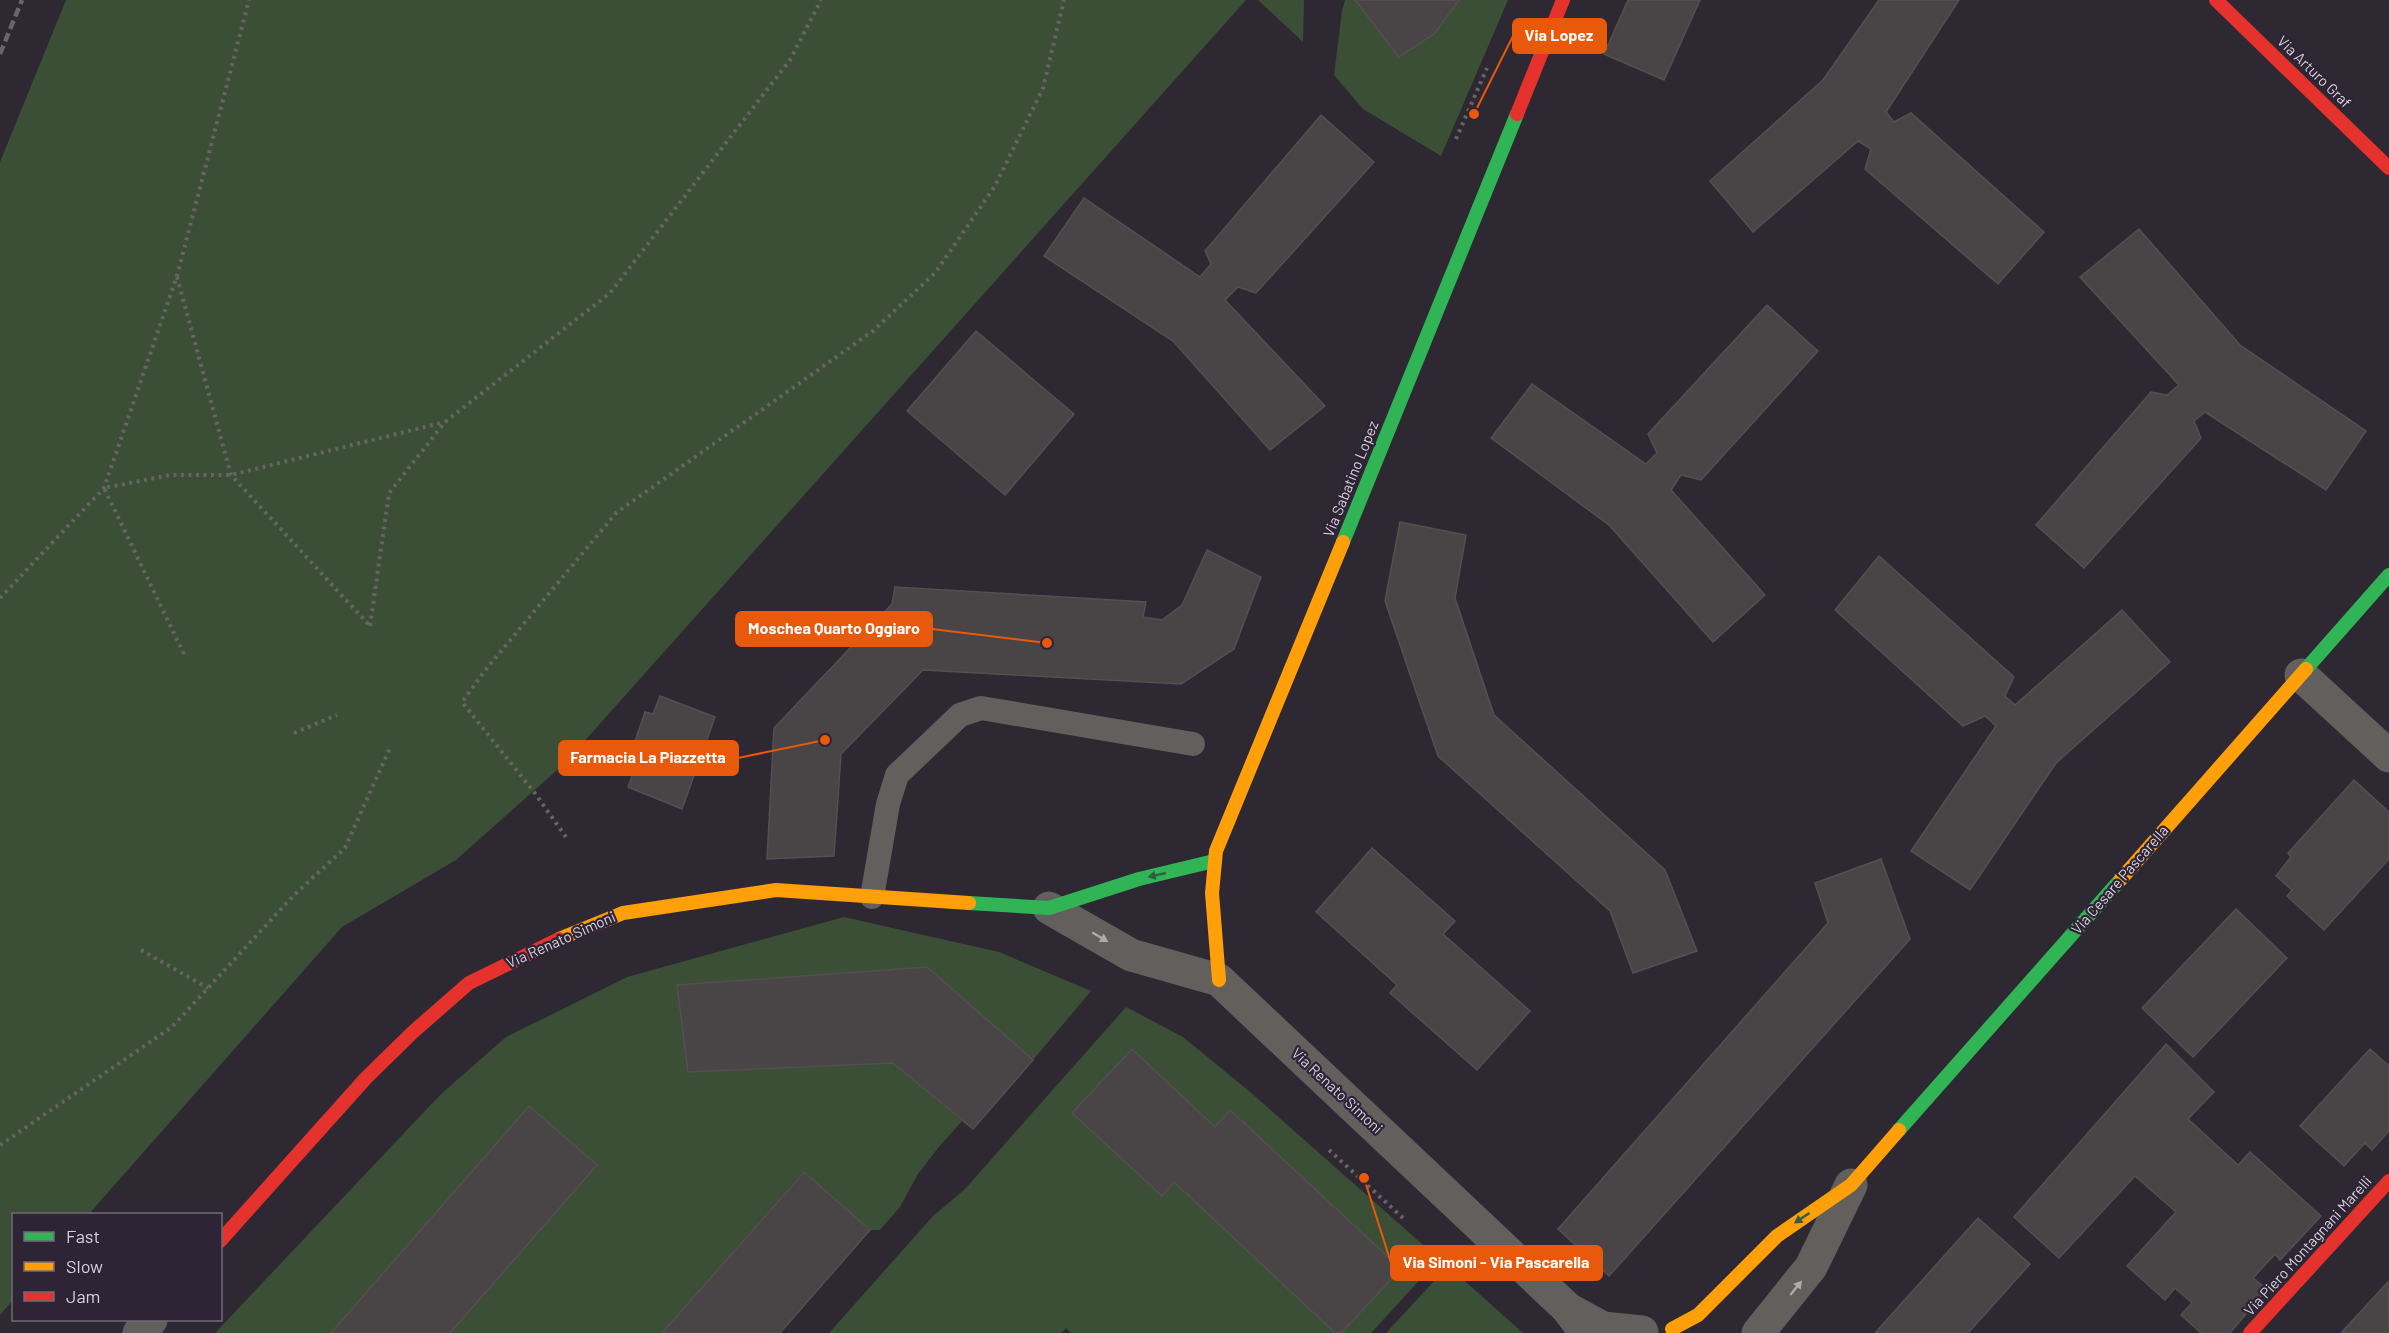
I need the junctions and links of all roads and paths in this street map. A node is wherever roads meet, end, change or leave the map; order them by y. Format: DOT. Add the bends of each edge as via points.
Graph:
graph roads {
  1 [pos="249,0"];
  2 [pos="821,0"];
  3 [pos="1064,0"];
  4 [pos="1563,0"];
  5 [pos="2216,0"];
  6 [pos="1487,68"];
  7 [pos="1456,139"];
  8 [pos="2389,168"];
  9 [pos="177,276"];
  10 [pos="446,422"];
  11 [pos="231,475"];
  12 [pos="105,488"];
  13 [pos="2389,575"];
  14 [pos="0,598"];
  15 [pos="184,654"];
  16 [pos="2301,675"];
  17 [pos="337,715"];
  18 [pos="294,733"];
  19 [pos="1193,744"];
  20 [pos="390,748"];
  21 [pos="2389,756"];
  22 [pos="566,837"];
  23 [pos="1214,861"];
  24 [pos="872,897"];
  25 [pos="1049,908"];
  26 [pos="141,950"];
  27 [pos="1219,980"];
  28 [pos="208,988"];
  29 [pos="0,1145"];
  30 [pos="1329,1150"];
  31 [pos="2389,1181"];
  32 [pos="1851,1185"];
  33 [pos="1403,1218"];
  34 [pos="222,1239"];
  35 [pos="1576,1320"];
  36 [pos="150,1321"];
  37 [pos="1661,1332"];
  38 [pos="139,1333"];
  39 [pos="1758,1333"];
  40 [pos="2250,1333"];
  1 -- 9 [label="path"];
  2 -- 10 [label="path" via="789,60 610,293"];
  3 -- 22 [label="path" via="1043,88 995,186 935,273 873,331 616,513 462,702"];
  4 -- 23 [label="street, Via Sabatino Lopez" via="1231,811"];
  5 -- 8 [label="street, Via Arturo Graf"];
  6 -- 7 [label="path"];
  9 -- 11 [label="path"];
  9 -- 12 [label="path"];
  10 -- 11 [label="path"];
  10 -- 11 [label="path" via="389,493 370,626"];
  11 -- 12 [label="path" via="170,475"];
  12 -- 14 [label="path"];
  12 -- 15 [label="path"];
  13 -- 16 [label="street, Via Cesare Pascarella"];
  16 -- 21 [label="street"];
  16 -- 32 [label="street, Via Cesare Pascarella"];
  17 -- 18 [label="path"];
  19 -- 24 [label="lane" via="981,708 960,716 897,776 888,804"];
  20 -- 28 [label="path" via="345,848 294,895"];
  23 -- 25 [label="street, Via Renato Simoni, one-way" via="1138,879"];
  23 -- 27 [label="street, Via Sabatino Lopez" via="1212,901"];
  24 -- 25 [label="street, Via Renato Simoni"];
  24 -- 34 [label="street, Via Renato Simoni" via="776,890 623,914 548,943 469,983 366,1078"];
  25 -- 27 [label="street, Via Renato Simoni, one-way" via="1131,955"];
  26 -- 28 [label="path"];
  27 -- 35 [label="street, Via Renato Simoni"];
  28 -- 29 [label="path" via="172,1027"];
  30 -- 33 [label="path"];
  31 -- 40 [label="street, Via Piero Montagnani Marelli"];
  32 -- 37 [label="street, Via Cesare Pascarella, one-way" via="1777,1236 1698,1315"];
  39 -- 32 [label="street, one-way" via="1811,1267"];
  35 -- 37 [label="street, Via Renato Simoni" via="1603,1328"];
  36 -- 38 [label="street"];
}
